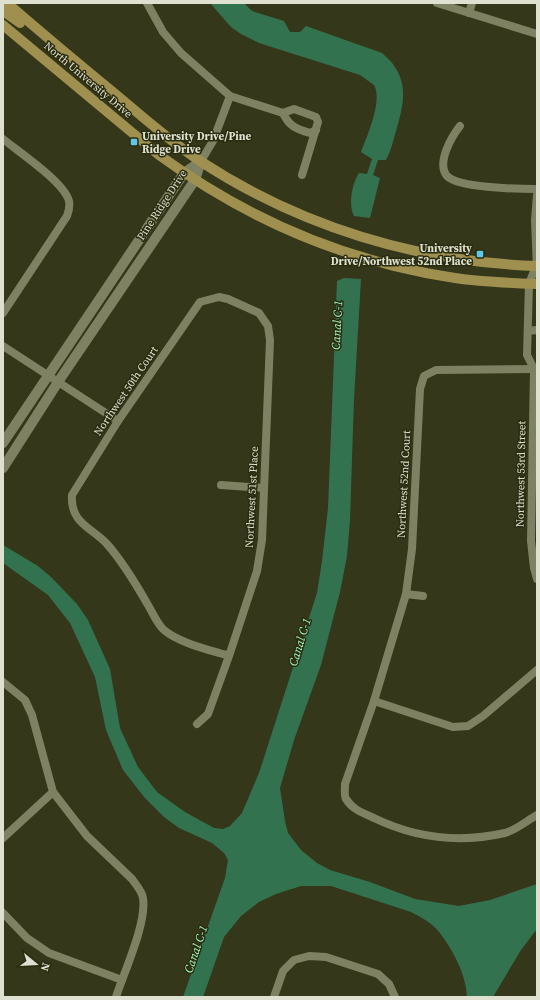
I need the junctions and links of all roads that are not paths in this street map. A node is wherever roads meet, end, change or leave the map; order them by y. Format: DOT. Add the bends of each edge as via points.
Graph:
graph roads {
  1 [pos="7,3"];
  2 [pos="147,3"];
  3 [pos="437,3"];
  4 [pos="472,3"];
  5 [pos="3,11"];
  6 [pos="469,13"];
  7 [pos="3,25"];
  8 [pos="41,33"];
  9 [pos="537,34"];
  10 [pos="230,96"];
  11 [pos="283,113"];
  12 [pos="460,126"];
  13 [pos="316,130"];
  14 [pos="3,139"];
  15 [pos="200,162"];
  16 [pos="184,173"];
  17 [pos="302,175"];
  18 [pos="195,180"];
  19 [pos="537,189"];
  20 [pos="537,195"];
  21 [pos="537,267"];
  22 [pos="533,284"];
  23 [pos="209,299"];
  24 [pos="3,313"];
  25 [pos="537,330"];
  26 [pos="528,331"];
  27 [pos="3,346"];
  28 [pos="536,367"];
  29 [pos="47,375"];
  30 [pos="58,382"];
  31 [pos="118,421"];
  32 [pos="3,443"];
  33 [pos="3,468"];
  34 [pos="221,485"];
  35 [pos="263,488"];
  36 [pos="537,579"];
  37 [pos="406,594"];
  38 [pos="423,596"];
  39 [pos="229,656"];
  40 [pos="537,670"];
  41 [pos="3,682"];
  42 [pos="374,701"];
  43 [pos="197,724"];
  44 [pos="53,792"];
  45 [pos="537,814"];
  46 [pos="3,838"];
  47 [pos="3,913"];
  48 [pos="122,980"];
  49 [pos="116,997"];
  50 [pos="274,997"];
  51 [pos="394,997"];
  1 -- 8 [label="main road, North University Drive"];
  2 -- 10 [label="street" via="163,32 176,48"];
  3 -- 6 [label="street"];
  4 -- 6 [label="street"];
  5 -- 8 [label="main road" via="30,30"];
  6 -- 9 [label="street"];
  7 -- 16 [label="main road, North University Drive"];
  8 -- 15 [label="main road, North University Drive"];
  10 -- 11 [label="street"];
  10 -- 15 [label="street" via="213,141"];
  11 -- 13 [label="street" via="288,123 299,130 310,133"];
  11 -- 13 [label="street" via="294,109 316,117"];
  12 -- 19 [label="street" via="450,138 443,165 447,176 475,185"];
  13 -- 17 [label="street"];
  14 -- 24 [label="street" via="60,185 69,200 70,208"];
  15 -- 16 [label="street, Pine Ridge Drive"];
  15 -- 18 [label="street, Pine Ridge Drive"];
  15 -- 21 [label="main road, North University Drive" via="293,212 372,241 453,259"];
  16 -- 18 [label="main road, North University Drive"];
  16 -- 29 [label="street, Pine Ridge Drive"];
  18 -- 22 [label="main road, North University Drive" via="291,233 364,259 455,278"];
  18 -- 30 [label="street, Pine Ridge Drive"];
  20 -- 21 [label="street"];
  21 -- 22 [label="street, Northwest 53rd Street"];
  22 -- 26 [label="street, Northwest 53rd Street"];
  23 -- 31 [label="street, Northwest 50th Court" via="200,302"];
  23 -- 35 [label="street, Northwest 51st Place" via="228,299 259,313 268,326 270,340"];
  25 -- 26 [label="street"];
  26 -- 28 [label="street, Northwest 53rd Street" via="528,355"];
  27 -- 29 [label="street"];
  28 -- 36 [label="street, Northwest 53rd Street" via="531,541"];
  28 -- 37 [label="street, Northwest 52nd Court" via="436,370 424,376 420,389 412,549"];
  29 -- 30 [label="street"];
  29 -- 32 [label="street, Pine Ridge Drive"];
  30 -- 31 [label="street"];
  30 -- 33 [label="street, Pine Ridge Drive"];
  31 -- 39 [label="street, Northwest 50th Court" via="72,495 73,513 107,544 134,580 163,629 172,637"];
  34 -- 35 [label="street"];
  35 -- 39 [label="street, Northwest 51st Place" via="262,540 257,571"];
  37 -- 38 [label="street"];
  37 -- 42 [label="street, Northwest 52nd Court"];
  39 -- 43 [label="street, Northwest 51st Place" via="208,714"];
  40 -- 42 [label="street" via="468,726 453,728"];
  41 -- 44 [label="street" via="25,700 32,715"];
  42 -- 45 [label="street, Northwest 52nd Court" via="345,784 345,798 354,809 390,826 417,834 445,838 474,838 507,832"];
  44 -- 46 [label="street"];
  44 -- 48 [label="street" via="87,836 132,879 143,898 141,925"];
  47 -- 48 [label="street" via="27,938 49,953"];
  48 -- 49 [label="street"];
  50 -- 51 [label="street" via="283,971 294,960 309,956 326,957 378,974 389,984"];
}
